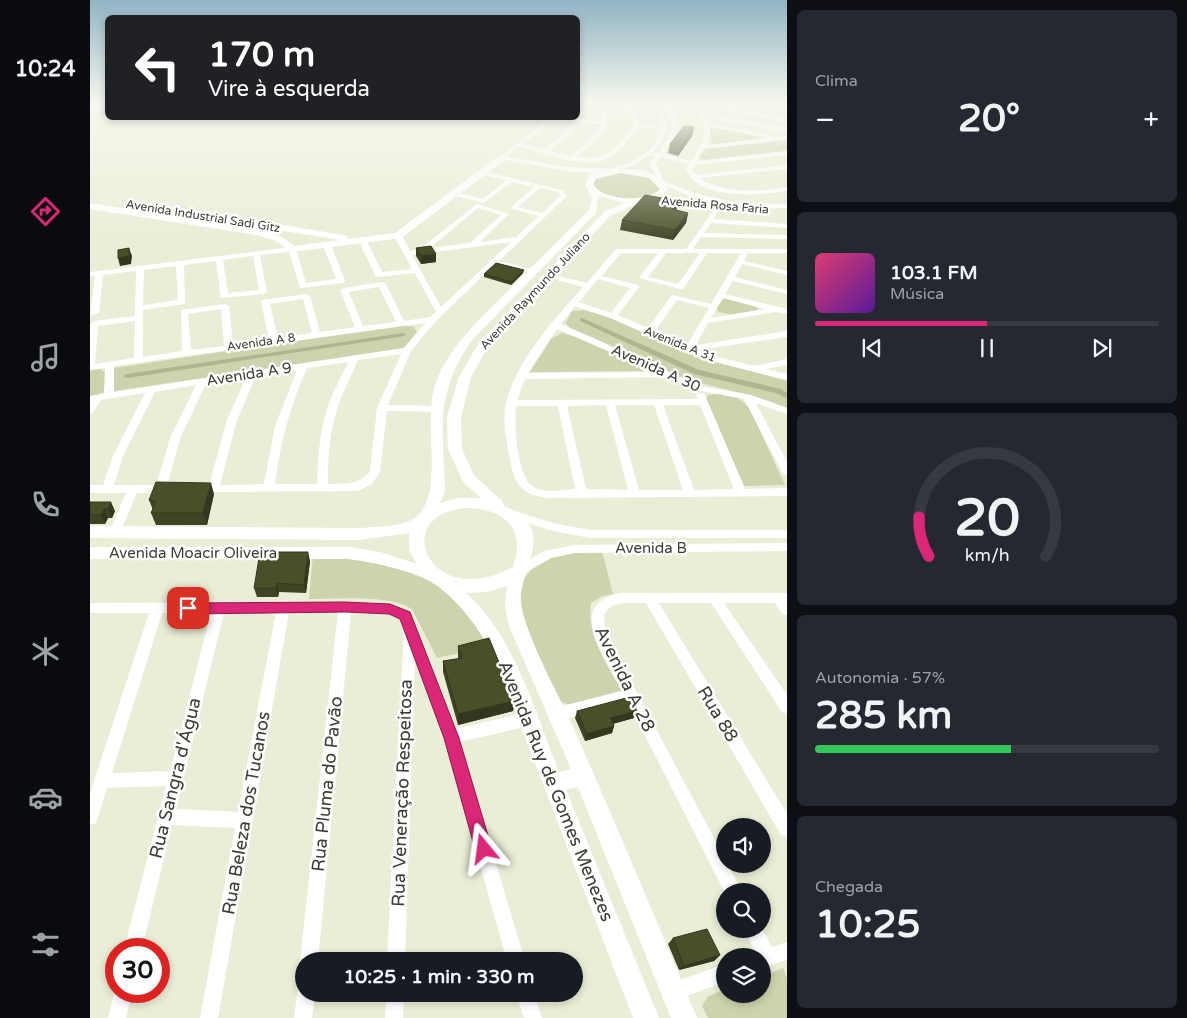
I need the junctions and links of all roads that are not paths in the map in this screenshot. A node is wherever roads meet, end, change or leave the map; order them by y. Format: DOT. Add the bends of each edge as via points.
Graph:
graph roads {
  1 [pos="512,150"];
  2 [pos="539,150"];
  3 [pos="581,150"];
  4 [pos="615,150"];
  5 [pos="652,150"];
  6 [pos="663,150"];
  7 [pos="702,150"];
  8 [pos="546,151"];
  9 [pos="649,153"];
  10 [pos="787,153"];
  11 [pos="659,155"];
  12 [pos="574,157"];
  13 [pos="501,158"];
  14 [pos="694,163"];
  15 [pos="787,167"];
  16 [pos="608,170"];
  17 [pos="482,173"];
  18 [pos="694,177"];
  19 [pos="510,180"];
  20 [pos="661,182"];
  21 [pos="539,186"];
  22 [pos="787,188"];
  23 [pos="592,189"];
  24 [pos="454,194"];
  25 [pos="90,199"];
  26 [pos="644,201"];
  27 [pos="90,206"];
  28 [pos="719,206"];
  29 [pos="787,206"];
  30 [pos="787,210"];
  31 [pos="544,215"];
  32 [pos="708,221"];
  33 [pos="787,226"];
  34 [pos="315,233"];
  35 [pos="699,235"];
  36 [pos="398,236"];
  37 [pos="787,237"];
  38 [pos="279,239"];
  39 [pos="519,239"];
  40 [pos="363,241"];
  41 [pos="329,242"];
  42 [pos="499,242"];
  43 [pos="471,246"];
  44 [pos="292,249"];
  45 [pos="506,250"];
  46 [pos="422,251"];
  47 [pos="664,251"];
  48 [pos="688,251"];
  49 [pos="705,251"];
  50 [pos="746,251"];
  51 [pos="769,251"];
  52 [pos="787,251"];
  53 [pos="408,253"];
  54 [pos="256,254"];
  55 [pos="787,255"];
  56 [pos="219,258"];
  57 [pos="495,262"];
  58 [pos="741,262"];
  59 [pos="180,263"];
  60 [pos="140,268"];
  61 [pos="416,271"];
  62 [pos="532,272"];
  63 [pos="100,273"];
  64 [pos="787,273"];
  65 [pos="90,274"];
  66 [pos="549,275"];
  67 [pos="598,276"];
  68 [pos="731,278"];
  69 [pos="341,281"];
  70 [pos="303,286"];
  71 [pos="590,286"];
  72 [pos="344,290"];
  73 [pos="787,292"];
  74 [pos="721,295"];
  75 [pos="306,296"];
  76 [pos="575,303"];
  77 [pos="714,307"];
  78 [pos="139,308"];
  79 [pos="776,309"];
  80 [pos="787,312"];
  81 [pos="90,314"];
  82 [pos="436,315"];
  83 [pos="613,316"];
  84 [pos="139,318"];
  85 [pos="707,320"];
  86 [pos="400,322"];
  87 [pos="556,325"];
  88 [pos="359,328"];
  89 [pos="649,333"];
  90 [pos="316,334"];
  91 [pos="787,334"];
  92 [pos="274,341"];
  93 [pos="230,347"];
  94 [pos="689,349"];
  95 [pos="407,350"];
  96 [pos="187,353"];
  97 [pos="355,358"];
  98 [pos="138,360"];
  99 [pos="787,362"];
  100 [pos="110,364"];
  101 [pos="303,366"];
  102 [pos="90,367"];
  103 [pos="757,368"];
  104 [pos="252,374"];
  105 [pos="667,375"];
  106 [pos="522,376"];
  107 [pos="787,377"];
  108 [pos="202,381"];
  109 [pos="699,388"];
  110 [pos="151,390"];
  111 [pos="109,395"];
  112 [pos="93,398"];
  113 [pos="748,398"];
  114 [pos="704,402"];
  115 [pos="562,403"];
  116 [pos="511,404"];
  117 [pos="610,404"];
  118 [pos="658,404"];
  119 [pos="382,408"];
  120 [pos="436,409"];
  121 [pos="90,411"];
  122 [pos="787,412"];
  123 [pos="787,472"];
  124 [pos="322,487"];
  125 [pos="269,488"];
  126 [pos="90,489"];
  127 [pos="107,489"];
  128 [pos="213,489"];
  129 [pos="133,490"];
  130 [pos="160,490"];
  131 [pos="787,492"];
  132 [pos="581,493"];
  133 [pos="741,493"];
  134 [pos="634,494"];
  135 [pos="690,494"];
  136 [pos="504,511"];
  137 [pos="426,517"];
  138 [pos="90,532"];
  139 [pos="115,532"];
  140 [pos="787,534"];
  141 [pos="787,547"];
  142 [pos="90,552"];
  143 [pos="520,571"];
  144 [pos="441,581"];
  145 [pos="714,598"];
  146 [pos="783,598"];
  147 [pos="650,599"];
  148 [pos="345,607"];
  149 [pos="157,608"];
  150 [pos="219,608"];
  151 [pos="283,608"];
  152 [pos="787,610"];
  153 [pos="91,612"];
  154 [pos="409,625"];
  155 [pos="631,695"];
  156 [pos="787,707"];
  157 [pos="558,714"];
  158 [pos="529,719"];
  159 [pos="451,738"];
  160 [pos="584,776"];
  161 [pos="175,778"];
  162 [pos="102,781"];
  163 [pos="554,783"];
  164 [pos="90,817"];
  165 [pos="165,817"];
  166 [pos="246,820"];
  167 [pos="787,829"];
  168 [pos="729,883"];
  169 [pos="136,938"];
  170 [pos="761,938"];
  171 [pos="310,952"];
  172 [pos="396,952"];
  173 [pos="513,952"];
  174 [pos="777,956"];
  175 [pos="716,976"];
  176 [pos="673,992"];
  177 [pos="305,1002"];
  178 [pos="395,1002"];
  179 [pos="528,1002"];
  180 [pos="120,1003"];
  181 [pos="117,1018"];
  182 [pos="209,1018"];
  183 [pos="304,1018"];
  184 [pos="394,1018"];
  185 [pos="532,1018"];
  186 [pos="646,1018"];
  187 [pos="684,1018"];
  1 -- 13 [label="street"];
  2 -- 8 [label="street"];
  3 -- 12 [label="street"];
  4 -- 12 [label="street" via="603,160"];
  5 -- 9 [label="street"];
  6 -- 11 [label="street"];
  7 -- 14 [label="street"];
  8 -- 12 [label="street"];
  9 -- 11 [label="street"];
  9 -- 16 [label="street" via="636,163"];
  10 -- 14 [label="street"];
  11 -- 14 [label="street"];
  11 -- 20 [label="street" via="654,164"];
  13 -- 16 [label="main road" via="574,170"];
  13 -- 17 [label="main road"];
  13 -- 23 [label="main road" via="575,180"];
  14 -- 18 [label="street" via="689,169"];
  15 -- 18 [label="street"];
  16 -- 20 [label="main road" via="640,173"];
  16 -- 23 [label="main road" via="592,177 589,184"];
  17 -- 19 [label="street"];
  17 -- 24 [label="main road"];
  18 -- 22 [label="street" via="710,186 732,191 761,193"];
  19 -- 21 [label="street"];
  19 -- 24 [label="street" via="484,200"];
  20 -- 26 [label="main road, Avenida Raymundo Juliano" via="662,193"];
  20 -- 29 [label="street, Avenida Rosa Faria" via="690,195 726,204"];
  21 -- 31 [label="street" via="561,191 564,196"];
  21 -- 31 [label="street" via="514,208"];
  23 -- 26 [label="main road" via="612,198"];
  23 -- 62 [label="main road, Avenida Raymundo Juliano" via="596,198 593,211"];
  24 -- 36 [label="main road"];
  25 -- 34 [label="main road, Avenida Industrial Sadi Gitz"];
  26 -- 28 [label="street, Avenida Rosa Faria" via="686,201"];
  26 -- 66 [label="main road, Avenida Raymundo Juliano" via="608,213"];
  27 -- 38 [label="main road, Avenida Industrial Sadi Gitz" via="258,232"];
  28 -- 30 [label="street, Avenida Rosa Faria" via="755,211"];
  28 -- 32 [label="street"];
  31 -- 39 [label="street"];
  32 -- 33 [label="street"];
  32 -- 35 [label="street"];
  34 -- 38 [label="main road, Avenida Industrial Sadi Gitz" via="314,240 304,243"];
  34 -- 41 [label="main road, Avenida Industrial Sadi Gitz"];
  35 -- 37 [label="street"];
  35 -- 48 [label="street"];
  36 -- 40 [label="main road"];
  36 -- 53 [label="street"];
  38 -- 44 [label="main road, Avenida Industrial Sadi Gitz"];
  39 -- 42 [label="street"];
  39 -- 45 [label="street"];
  40 -- 41 [label="main road"];
  40 -- 61 [label="street" via="379,275"];
  41 -- 44 [label="main road"];
  41 -- 69 [label="street"];
  42 -- 43 [label="street"];
  42 -- 45 [label="street"];
  43 -- 46 [label="street"];
  43 -- 46 [label="street" via="506,214 477,206"];
  44 -- 54 [label="street"];
  44 -- 70 [label="street"];
  45 -- 57 [label="street"];
  46 -- 53 [label="street"];
  47 -- 48 [label="street"];
  47 -- 49 [label="street" via="643,278 680,288"];
  47 -- 67 [label="street" via="619,251"];
  48 -- 49 [label="street"];
  49 -- 50 [label="street"];
  50 -- 51 [label="street"];
  50 -- 58 [label="street"];
  51 -- 52 [label="street"];
  51 -- 55 [label="street"];
  53 -- 61 [label="street"];
  54 -- 56 [label="street"];
  54 -- 56 [label="street" via="263,292 224,296"];
  56 -- 59 [label="street"];
  57 -- 62 [label="street"];
  57 -- 82 [label="street"];
  58 -- 64 [label="street"];
  58 -- 68 [label="street"];
  59 -- 60 [label="street"];
  59 -- 78 [label="street" via="182,302"];
  60 -- 63 [label="street"];
  60 -- 78 [label="street"];
  61 -- 82 [label="street"];
  62 -- 120 [label="main road, Avenida Raymundo Juliano" via="468,338 451,362"];
  63 -- 65 [label="street"];
  63 -- 81 [label="street" via="95,313"];
  66 -- 71 [label="street"];
  66 -- 136 [label="main road, Avenida Raymundo Juliano" via="482,346 465,377 454,417 452,436 461,466 478,489"];
  67 -- 71 [label="street"];
  67 -- 83 [label="street" via="635,287"];
  68 -- 73 [label="street"];
  68 -- 74 [label="street"];
  69 -- 70 [label="street"];
  69 -- 72 [label="street"];
  70 -- 75 [label="street"];
  71 -- 76 [label="street"];
  72 -- 86 [label="street" via="382,284"];
  72 -- 88 [label="street"];
  74 -- 77 [label="street"];
  74 -- 79 [label="street"];
  75 -- 90 [label="street"];
  75 -- 92 [label="street" via="265,302"];
  76 -- 83 [label="street, Avenida A 31"];
  76 -- 87 [label="street"];
  77 -- 85 [label="street"];
  77 -- 89 [label="street" via="675,297"];
  78 -- 84 [label="street"];
  79 -- 80 [label="street"];
  79 -- 85 [label="street"];
  82 -- 86 [label="street, Avenida A 8"];
  82 -- 95 [label="street"];
  83 -- 89 [label="street, Avenida A 31"];
  84 -- 98 [label="street"];
  84 -- 102 [label="street" via="94,324"];
  85 -- 94 [label="street"];
  86 -- 88 [label="street, Avenida A 8"];
  87 -- 105 [label="street, Avenida A 30"];
  87 -- 106 [label="street"];
  88 -- 90 [label="street, Avenida A 8"];
  89 -- 94 [label="street, Avenida A 31"];
  90 -- 92 [label="street, Avenida A 8"];
  91 -- 94 [label="street"];
  92 -- 93 [label="street, Avenida A 8"];
  93 -- 96 [label="street, Avenida A 8"];
  93 -- 96 [label="street" via="225,306 184,312"];
  94 -- 103 [label="street, Avenida A 31" via="706,358"];
  95 -- 97 [label="street, Avenida A 9"];
  95 -- 119 [label="street"];
  96 -- 98 [label="street, Avenida A 8"];
  97 -- 101 [label="street, Avenida A 9"];
  97 -- 124 [label="street" via="330,415"];
  98 -- 100 [label="street, Avenida A 8"];
  99 -- 103 [label="street"];
  100 -- 102 [label="street, Avenida A 8"];
  100 -- 111 [label="street"];
  101 -- 104 [label="street, Avenida A 9"];
  101 -- 125 [label="street" via="283,413 274,446"];
  103 -- 107 [label="street, Avenida A 31"];
  104 -- 108 [label="street, Avenida A 9"];
  104 -- 128 [label="street" via="232,420"];
  105 -- 106 [label="street"];
  105 -- 109 [label="street, Avenida A 30"];
  106 -- 116 [label="street"];
  108 -- 110 [label="street, Avenida A 9"];
  108 -- 130 [label="street" via="176,436"];
  109 -- 113 [label="street, Avenida A 30"];
  109 -- 114 [label="street"];
  110 -- 111 [label="street, Avenida A 9"];
  110 -- 127 [label="street" via="118,456"];
  111 -- 112 [label="street, Avenida A 9"];
  112 -- 121 [label="street"];
  113 -- 122 [label="street, Avenida A 30"];
  113 -- 123 [label="street"];
  114 -- 118 [label="street"];
  114 -- 133 [label="street"];
  115 -- 116 [label="street"];
  115 -- 117 [label="street"];
  115 -- 132 [label="street"];
  116 -- 132 [label="street" via="513,449 523,484 540,492"];
  117 -- 118 [label="street"];
  117 -- 134 [label="street"];
  118 -- 135 [label="street"];
  119 -- 120 [label="street"];
  119 -- 124 [label="street" via="372,476 358,487"];
  120 -- 137 [label="main road, Avenida Raymundo Juliano" via="438,491"];
  124 -- 125 [label="street"];
  125 -- 128 [label="street"];
  126 -- 127 [label="street"];
  127 -- 129 [label="street"];
  128 -- 130 [label="street"];
  129 -- 130 [label="street"];
  129 -- 139 [label="street"];
  131 -- 133 [label="street"];
  132 -- 134 [label="street"];
  133 -- 135 [label="street"];
  134 -- 135 [label="street"];
  136 -- 137 [label="main road" via="483,503 467,502 451,504"];
  136 -- 140 [label="street" via="553,527 590,534"];
  136 -- 143 [label="main road" via="524,531 526,555"];
  137 -- 139 [label="main road, Avenida Moacir Oliveira" via="407,528 360,534"];
  137 -- 144 [label="main road" via="417,531 419,555 425,566"];
  138 -- 139 [label="main road, Avenida Moacir Oliveira"];
  141 -- 143 [label="street, Avenida B" via="575,549 548,554"];
  142 -- 144 [label="main road, Avenida Moacir Oliveira" via="348,553 380,559"];
  143 -- 144 [label="main road" via="479,587"];
  143 -- 157 [label="main road, Avenida Ruy de Gomes Menezes" via="513,606 518,626"];
  144 -- 158 [label="main road, Avenida Ruy de Gomes Menezes" via="472,608 490,631 512,674"];
  145 -- 146 [label="street, Avenida A 28"];
  145 -- 147 [label="street, Avenida A 28"];
  145 -- 156 [label="street"];
  146 -- 152 [label="street"];
  147 -- 155 [label="street, Avenida A 28" via="612,599 602,606 596,618 601,637"];
  147 -- 167 [label="street, Rua 88"];
  148 -- 151 [label="street"];
  148 -- 154 [label="street" via="396,610 405,616"];
  148 -- 171 [label="street, Rua Pluma do Pavão"];
  149 -- 150 [label="street"];
  149 -- 153 [label="street"];
  149 -- 162 [label="street"];
  150 -- 151 [label="street"];
  150 -- 161 [label="street, Rua Sangra d'Água"];
  151 -- 166 [label="street, Rua Beleza dos Tucanos"];
  154 -- 159 [label="street"];
  154 -- 172 [label="street, Rua Veneração Respeitosa"];
  155 -- 157 [label="street"];
  155 -- 168 [label="street, Avenida A 28"];
  157 -- 160 [label="main road, Avenida Ruy de Gomes Menezes"];
  158 -- 159 [label="street"];
  158 -- 163 [label="main road, Avenida Ruy de Gomes Menezes"];
  159 -- 173 [label="street"];
  160 -- 163 [label="main road"];
  160 -- 176 [label="main road, Avenida Ruy de Gomes Menezes"];
  161 -- 162 [label="street"];
  161 -- 165 [label="street, Rua Sangra d'Água"];
  162 -- 164 [label="street"];
  163 -- 186 [label="main road, Avenida Ruy de Gomes Menezes"];
  165 -- 166 [label="street"];
  165 -- 169 [label="street, Rua Sangra d'Água"];
  166 -- 182 [label="street, Rua Beleza dos Tucanos"];
  170 -- 174 [label="street"];
  175 -- 176 [label="street"];
  176 -- 187 [label="main road, Avenida Ruy de Gomes Menezes"];
  177 -- 183 [label="street"];
  178 -- 184 [label="street"];
  179 -- 185 [label="street"];
  180 -- 181 [label="street"];
}
